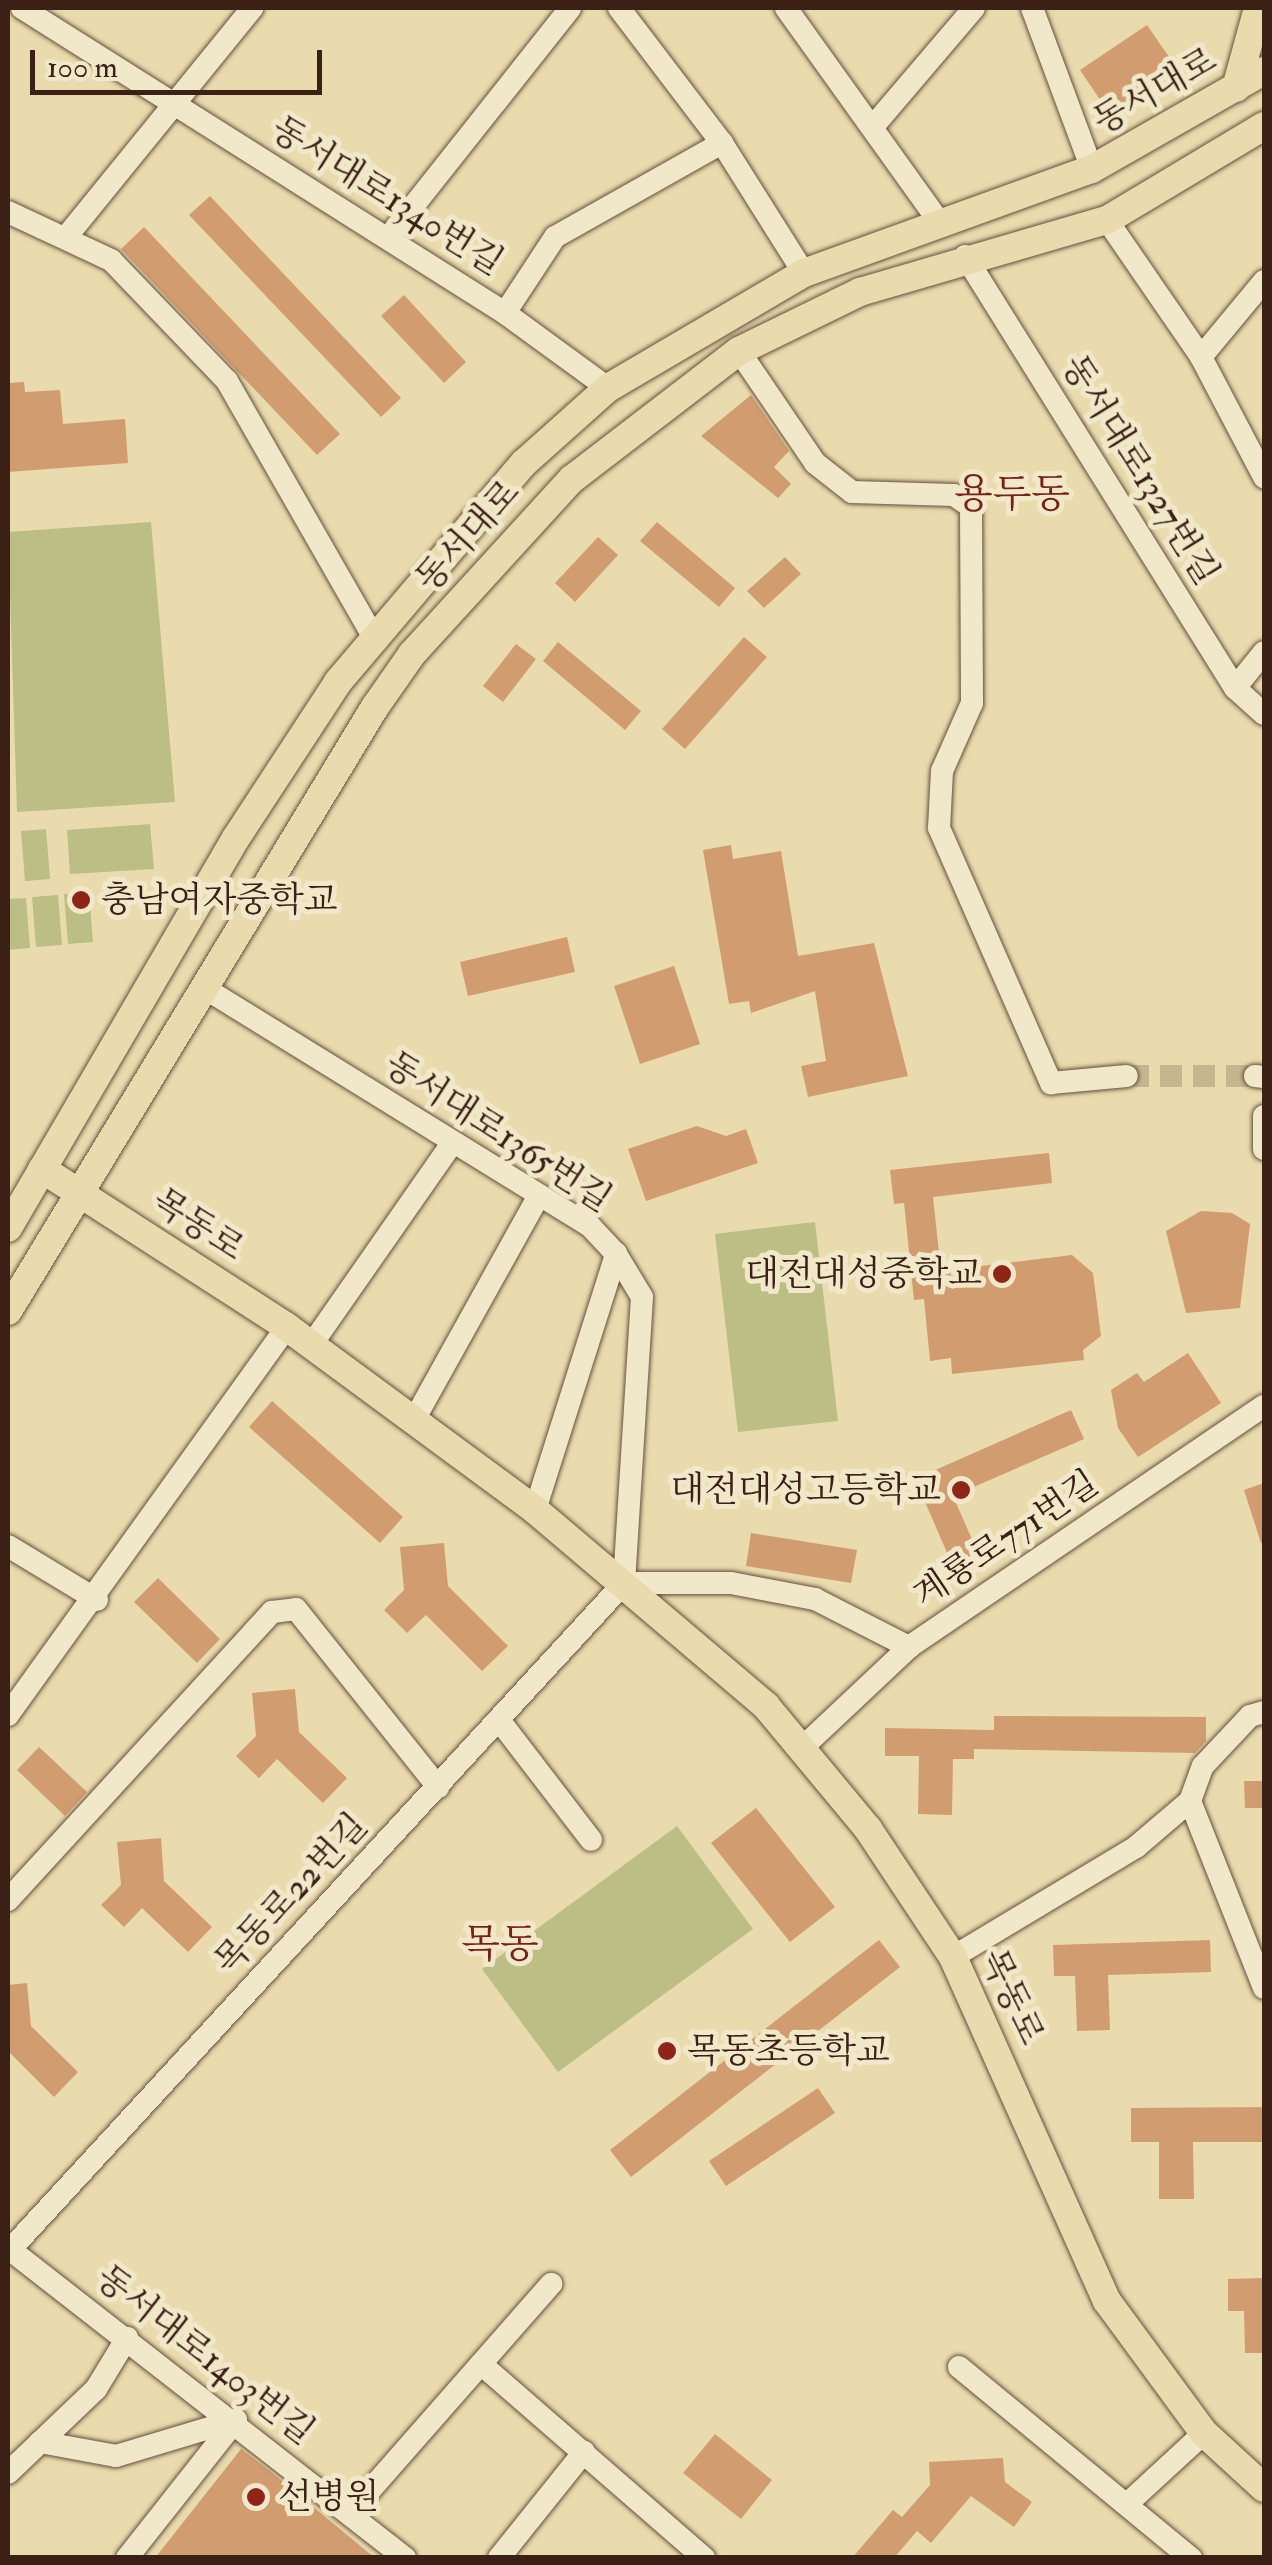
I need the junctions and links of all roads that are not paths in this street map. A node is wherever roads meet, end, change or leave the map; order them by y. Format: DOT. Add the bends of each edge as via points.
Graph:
graph roads {
  1 [pos="22,8"];
  2 [pos="252,8"];
  3 [pos="570,8"];
  4 [pos="618,8"];
  5 [pos="786,8"];
  6 [pos="974,8"];
  7 [pos="1032,8"];
  8 [pos="1258,8"];
  9 [pos="1264,70"];
  10 [pos="1236,88"];
  11 [pos="172,101"];
  12 [pos="876,123"];
  13 [pos="1264,126"];
  14 [pos="722,143"];
  15 [pos="1092,169"];
  16 [pos="8,212"];
  17 [pos="938,220"];
  18 [pos="1107,220"];
  19 [pos="67,236"];
  20 [pos="388,238"];
  21 [pos="965,256"];
  22 [pos="804,272"];
  23 [pos="1264,282"];
  24 [pos="505,312"];
  25 [pos="739,351"];
  26 [pos="1201,358"];
  27 [pos="608,388"];
  28 [pos="1262,464"];
  29 [pos="372,636"];
  30 [pos="1264,652"];
  31 [pos="1235,688"];
  32 [pos="1264,714"];
  33 [pos="206,989"];
  34 [pos="1126,1076"];
  35 [pos="1264,1116"];
  36 [pos="453,1142"];
  37 [pos="1264,1149"];
  38 [pos="42,1169"];
  39 [pos="80,1193"];
  40 [pos="539,1196"];
  41 [pos="8,1228"];
  42 [pos="616,1254"];
  43 [pos="8,1311"];
  44 [pos="288,1327"];
  45 [pos="312,1344"];
  46 [pos="1264,1406"];
  47 [pos="414,1420"];
  48 [pos="535,1510"];
  49 [pos="8,1546"];
  50 [pos="624,1583"];
  51 [pos="97,1600"];
  52 [pos="909,1647"];
  53 [pos="1264,1712"];
  54 [pos="8,1714"];
  55 [pos="499,1720"];
  56 [pos="802,1748"];
  57 [pos="438,1788"];
  58 [pos="1190,1801"];
  59 [pos="591,1840"];
  60 [pos="8,1900"];
  61 [pos="953,1956"];
  62 [pos="1264,1988"];
  63 [pos="8,2250"];
  64 [pos="551,2284"];
  65 [pos="128,2338"];
  66 [pos="481,2364"];
  67 [pos="959,2367"];
  68 [pos="236,2420"];
  69 [pos="1204,2432"];
  70 [pos="40,2442"];
  71 [pos="584,2452"];
  72 [pos="8,2473"];
  73 [pos="1264,2488"];
  74 [pos="1126,2504"];
  75 [pos="350,2514"];
  76 [pos="127,2558"];
  77 [pos="404,2558"];
  78 [pos="498,2558"];
  79 [pos="704,2558"];
  80 [pos="1191,2558"];
  1 -- 11 [label="street, 동서대로1340번길"];
  2 -- 11 [label="street"];
  3 -- 20 [label="street"];
  4 -- 14 [label="street"];
  5 -- 12 [label="street"];
  6 -- 12 [label="street"];
  7 -- 15 [label="street"];
  8 -- 10 [label="main road"];
  9 -- 10 [label="main road, 동서대로"];
  10 -- 15 [label="main road, 동서대로"];
  11 -- 19 [label="street"];
  11 -- 20 [label="street, 동서대로1340번길"];
  12 -- 17 [label="street"];
  13 -- 18 [label="main road, 동서대로"];
  14 -- 22 [label="street"];
  14 -- 24 [label="street" via="556,238"];
  15 -- 17 [label="main road, 동서대로"];
  16 -- 19 [label="street"];
  17 -- 22 [label="main road, 동서대로"];
  18 -- 21 [label="main road, 동서대로"];
  18 -- 26 [label="street"];
  19 -- 29 [label="street" via="139,284 227,381"];
  20 -- 24 [label="street, 동서대로1340번길"];
  21 -- 25 [label="main road, 동서대로" via="860,292"];
  21 -- 31 [label="street, 동서대로1327번길"];
  22 -- 27 [label="main road, 동서대로"];
  23 -- 26 [label="street"];
  24 -- 27 [label="street, 동서대로1340번길"];
  25 -- 33 [label="main road, 동서대로" via="572,479 412,654"];
  25 -- 34 [label="street" via="816,463 852,492 954,494 971,507 972,702 942,771 939,828 1051,1083"];
  26 -- 28 [label="street"];
  27 -- 29 [label="main road, 동서대로" via="476,512"];
  29 -- 38 [label="main road, 동서대로" via="236,838"];
  30 -- 31 [label="street"];
  31 -- 32 [label="street, 동서대로1327번길"];
  33 -- 36 [label="street, 동서대로1365번길"];
  33 -- 39 [label="main road, 동서대로"];
  35 -- 37 [label="street"];
  36 -- 40 [label="street, 동서대로1365번길"];
  36 -- 45 [label="street"];
  38 -- 39 [label="main road, 목동로"];
  38 -- 41 [label="main road, 동서대로"];
  39 -- 43 [label="main road, 동서대로"];
  39 -- 44 [label="main road, 목동로"];
  40 -- 42 [label="street, 동서대로1365번길" via="590,1226"];
  40 -- 47 [label="street"];
  42 -- 48 [label="street"];
  42 -- 50 [label="street, 동서대로1365번길" via="642,1297"];
  44 -- 45 [label="main road, 목동로"];
  44 -- 51 [label="street"];
  45 -- 47 [label="main road, 목동로"];
  46 -- 52 [label="street, 계룡로771번길"];
  47 -- 48 [label="main road, 목동로"];
  48 -- 50 [label="main road, 목동로"];
  49 -- 51 [label="street"];
  50 -- 52 [label="street" via="731,1583 815,1599"];
  50 -- 55 [label="street, 목동로22번길"];
  50 -- 56 [label="main road, 목동로" via="766,1706"];
  51 -- 54 [label="street"];
  52 -- 56 [label="street, 계룡로771번길"];
  53 -- 58 [label="street" via="1250,1716 1203,1766"];
  55 -- 57 [label="street, 목동로22번길"];
  55 -- 59 [label="street"];
  56 -- 61 [label="main road, 목동로" via="868,1829"];
  57 -- 60 [label="street" via="296,1609 272,1612"];
  57 -- 63 [label="street, 목동로22번길"];
  58 -- 61 [label="street" via="1136,1847"];
  58 -- 62 [label="street"];
  61 -- 69 [label="main road, 목동로" via="1107,2300"];
  63 -- 65 [label="street, 동서대로1403번길"];
  64 -- 66 [label="street"];
  65 -- 68 [label="street, 동서대로1403번길"];
  65 -- 70 [label="street" via="96,2389"];
  66 -- 71 [label="street"];
  66 -- 75 [label="street"];
  67 -- 74 [label="street"];
  68 -- 70 [label="street" via="116,2456"];
  68 -- 75 [label="street, 동서대로1403번길"];
  68 -- 76 [label="street"];
  69 -- 73 [label="main road, 목동로"];
  69 -- 74 [label="street"];
  70 -- 72 [label="street"];
  71 -- 78 [label="street"];
  71 -- 79 [label="street"];
  74 -- 80 [label="street"];
  75 -- 77 [label="street, 동서대로1403번길"];
}
